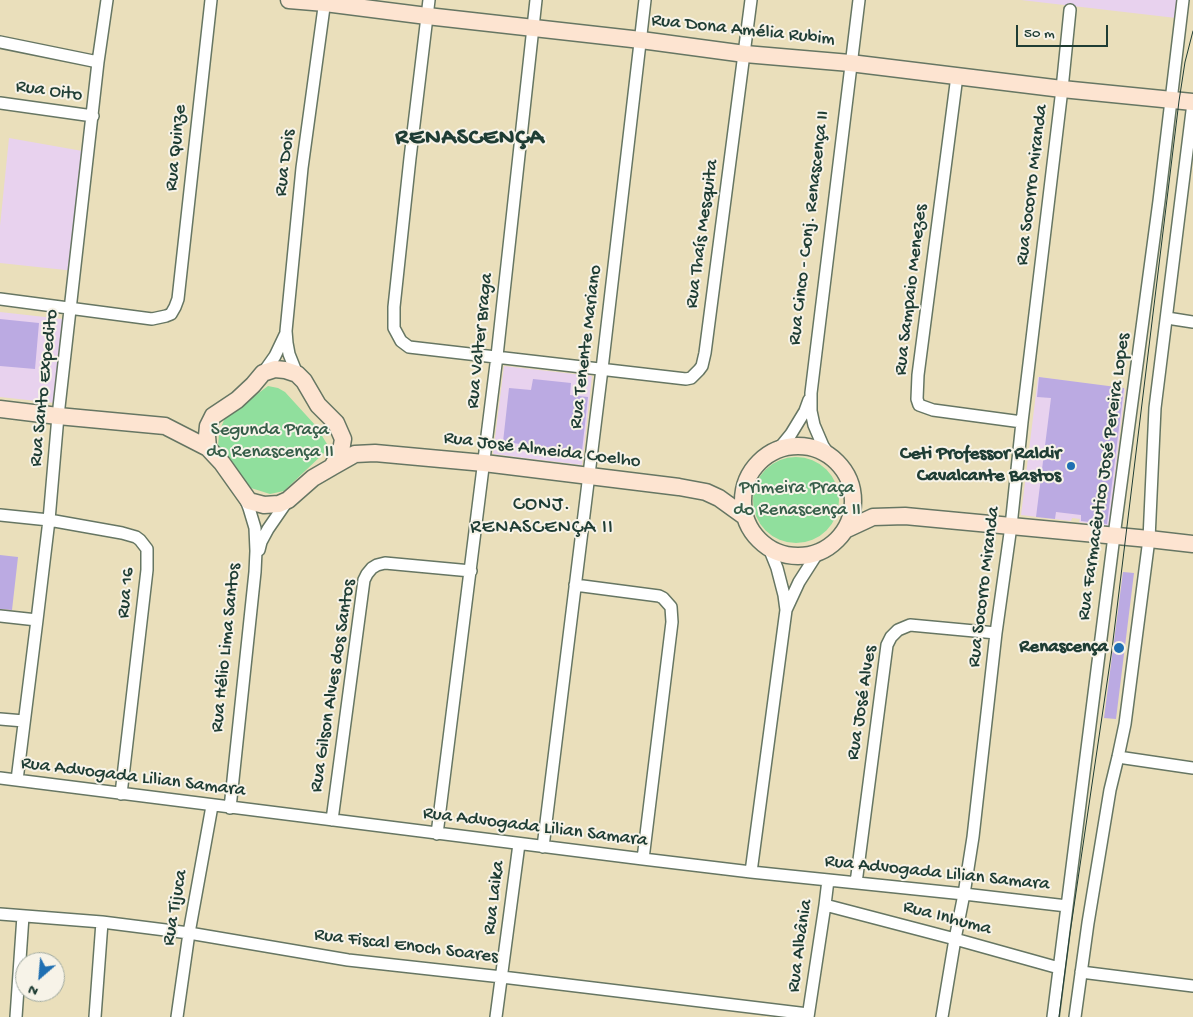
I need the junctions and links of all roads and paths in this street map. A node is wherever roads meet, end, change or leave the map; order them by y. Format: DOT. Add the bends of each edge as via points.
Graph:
graph roads {
  1 [pos="107,0"];
  2 [pos="211,0"];
  3 [pos="288,0"];
  4 [pos="429,0"];
  5 [pos="536,0"];
  6 [pos="645,0"];
  7 [pos="752,0"];
  8 [pos="859,0"];
  9 [pos="1183,0"];
  10 [pos="325,2"];
  11 [pos="1070,10"];
  12 [pos="427,16"];
  13 [pos="532,28"];
  14 [pos="641,40"];
  15 [pos="0,42"];
  16 [pos="745,54"];
  17 [pos="98,62"];
  18 [pos="850,63"];
  19 [pos="957,76"];
  20 [pos="1062,89"];
  21 [pos="1171,100"];
  22 [pos="1193,102"];
  23 [pos="0,103"];
  24 [pos="93,116"];
  25 [pos="0,299"];
  26 [pos="71,308"];
  27 [pos="1167,318"];
  28 [pos="1193,322"];
  29 [pos="286,331"];
  30 [pos="498,356"];
  31 [pos="602,369"];
  32 [pos="263,373"];
  33 [pos="297,374"];
  34 [pos="810,393"];
  35 [pos="0,409"];
  36 [pos="58,416"];
  37 [pos="1022,422"];
  38 [pos="208,448"];
  39 [pos="830,456"];
  40 [pos="765,457"];
  41 [pos="484,463"];
  42 [pos="332,467"];
  43 [pos="589,476"];
  44 [pos="243,494"];
  45 [pos="288,500"];
  46 [pos="0,515"];
  47 [pos="744,516"];
  48 [pos="49,520"];
  49 [pos="1011,526"];
  50 [pos="845,530"];
  51 [pos="1120,536"];
  52 [pos="1149,539"];
  53 [pos="1193,544"];
  54 [pos="768,548"];
  55 [pos="821,550"];
  56 [pos="471,571"];
  57 [pos="255,572"];
  58 [pos="575,585"];
  59 [pos="786,610"];
  60 [pos="0,616"];
  61 [pos="37,620"];
  62 [pos="996,633"];
  63 [pos="0,718"];
  64 [pos="24,722"];
  65 [pos="1118,757"];
  66 [pos="1193,768"];
  67 [pos="0,778"];
  68 [pos="17,780"];
  69 [pos="121,794"];
  70 [pos="212,806"];
  71 [pos="230,808"];
  72 [pos="332,820"];
  73 [pos="437,834"];
  74 [pos="519,844"];
  75 [pos="543,846"];
  76 [pos="643,859"];
  77 [pos="751,872"];
  78 [pos="828,880"];
  79 [pos="856,882"];
  80 [pos="964,894"];
  81 [pos="826,905"];
  82 [pos="1067,906"];
  83 [pos="0,914"];
  84 [pos="23,916"];
  85 [pos="102,922"];
  86 [pos="189,933"];
  87 [pos="955,939"];
  88 [pos="1059,968"];
  89 [pos="1081,972"];
  90 [pos="502,977"];
  91 [pos="1193,986"];
  92 [pos="808,1016"];
  93 [pos="16,1017"];
  94 [pos="95,1017"];
  95 [pos="177,1017"];
  96 [pos="496,1017"];
  97 [pos="942,1017"];
  98 [pos="1053,1017"];
  99 [pos="1075,1017"];
  1 -- 17 [label="street, Rua Santo Expedito"];
  2 -- 26 [label="street, Rua Quinze" via="175,308 171,314 158,318"];
  3 -- 10 [label="street, Rua Dona Amélia Rubim"];
  4 -- 12 [label="street"];
  5 -- 13 [label="street, Rua Valter Braga"];
  6 -- 14 [label="street, Rua Tenente Mariano"];
  7 -- 16 [label="street, Rua Thaís Mesquita"];
  8 -- 18 [label="street, Rua Cinco - Conj. Renascença II"];
  9 -- 21 [label="street, Rua Farmacêutico José Pereira Lopes"];
  10 -- 12 [label="street, Rua Dona Amélia Rubim"];
  10 -- 29 [label="street, Rua Dois" via="302,168"];
  11 -- 20 [label="street, Rua Socorro Miranda"];
  12 -- 13 [label="street, Rua Dona Amélia Rubim"];
  12 -- 30 [label="street" via="394,328 401,341 409,347"];
  13 -- 14 [label="street, Rua Dona Amélia Rubim"];
  13 -- 30 [label="street, Rua Valter Braga"];
  14 -- 16 [label="street, Rua Dona Amélia Rubim"];
  14 -- 31 [label="street, Rua Tenente Mariano"];
  15 -- 17 [label="street"];
  16 -- 18 [label="street, Rua Dona Amélia Rubim"];
  16 -- 31 [label="street, Rua Thaís Mesquita" via="702,366 695,375 686,379"];
  17 -- 24 [label="street, Rua Santo Expedito"];
  18 -- 19 [label="street, Rua Dona Amélia Rubim"];
  18 -- 34 [label="street, Rua Cinco - Conj. Renascença II"];
  19 -- 20 [label="street, Rua Dona Amélia Rubim"];
  19 -- 37 [label="street, Rua Sampaio Menezes" via="917,399 919,404 933,410"];
  20 -- 21 [label="street, Rua Dona Amélia Rubim"];
  20 -- 37 [label="street, Rua Socorro Miranda"];
  21 -- 22 [label="street, Rua Dona Amélia Rubim"];
  21 -- 51 [label="street, Rua Farmacêutico José Pereira Lopes"];
  22 -- 27 [label="street, Rua Farmacêutico José Pereira Lopes"];
  23 -- 24 [label="street, Rua Oito"];
  24 -- 26 [label="street, Rua Santo Expedito"];
  25 -- 26 [label="street"];
  26 -- 36 [label="street, Rua Santo Expedito"];
  27 -- 28 [label="street"];
  27 -- 52 [label="street, Rua Farmacêutico José Pereira Lopes" via="1155,408"];
  29 -- 32 [label="street"];
  29 -- 33 [label="street" via="289,354"];
  30 -- 31 [label="street"];
  30 -- 41 [label="street, Rua Valter Braga"];
  31 -- 43 [label="street, Rua Tenente Mariano"];
  32 -- 33 [label="street" via="275,369"];
  32 -- 38 [label="street" via="237,400 213,416 208,426"];
  33 -- 42 [label="street" via="318,405 336,423 343,440"];
  34 -- 39 [label="street, Rua Cinco - Conj. Renascença II" via="814,425"];
  34 -- 40 [label="street" via="805,411 791,434"];
  35 -- 36 [label="street"];
  36 -- 38 [label="street" via="165,426"];
  36 -- 48 [label="street, Rua Santo Expedito"];
  37 -- 49 [label="street, Rua Socorro Miranda"];
  38 -- 44 [label="street"];
  39 -- 40 [label="street" via="797,446 780,449"];
  39 -- 50 [label="street" via="849,480 852,510"];
  40 -- 47 [label="street" via="747,480 743,494"];
  41 -- 42 [label="street, Rua José Almeida Coelho" via="375,453 355,454"];
  41 -- 43 [label="street, Rua José Almeida Coelho"];
  41 -- 56 [label="street, Rua Valter Braga"];
  42 -- 45 [label="street" via="313,478"];
  43 -- 47 [label="street, Rua José Almeida Coelho" via="706,492"];
  43 -- 58 [label="street, Rua Tenente Mariano"];
  44 -- 45 [label="street" via="249,501 264,504"];
  44 -- 57 [label="street, Rua Hélio Lima Santos" via="255,528"];
  45 -- 57 [label="street" via="264,535"];
  46 -- 48 [label="street, Rua 16"];
  47 -- 54 [label="street" via="756,537"];
  48 -- 61 [label="street, Rua Santo Expedito"];
  48 -- 69 [label="street, Rua 16" via="128,534 140,540 147,549"];
  49 -- 50 [label="street" via="905,516 873,517"];
  49 -- 51 [label="street"];
  49 -- 62 [label="street, Rua Socorro Miranda"];
  50 -- 55 [label="street" via="833,544"];
  51 -- 52 [label="street"];
  51 -- 82 [label="street, Rua Farmacêutico José Pereira Lopes"];
  52 -- 53 [label="street"];
  52 -- 65 [label="street, Rua Farmacêutico José Pereira Lopes"];
  54 -- 55 [label="street" via="792,556"];
  54 -- 59 [label="street" via="777,568"];
  55 -- 59 [label="street" via="799,582"];
  56 -- 72 [label="street, Rua Gilson Alves dos Santos" via="385,563 372,568 367,574"];
  56 -- 73 [label="street, Rua Valter Braga"];
  57 -- 71 [label="street, Rua Hélio Lima Santos"];
  58 -- 75 [label="street, Rua Tenente Mariano"];
  58 -- 76 [label="street" via="659,596 671,608 672,622"];
  59 -- 77 [label="street"];
  60 -- 61 [label="street"];
  61 -- 64 [label="street, Rua Santo Expedito"];
  62 -- 79 [label="street, Rua José Alves" via="910,625 891,637 887,645"];
  62 -- 80 [label="street, Rua Socorro Miranda"];
  63 -- 64 [label="street"];
  64 -- 68 [label="street, Rua Santo Expedito"];
  65 -- 66 [label="street"];
  65 -- 89 [label="street, Rua Farmacêutico José Pereira Lopes"];
  67 -- 68 [label="street, Rua Advogada Lilian Samara"];
  68 -- 69 [label="street, Rua Advogada Lilian Samara"];
  69 -- 70 [label="street, Rua Advogada Lilian Samara"];
  70 -- 71 [label="street, Rua Advogada Lilian Samara"];
  70 -- 86 [label="street, Rua Tijuca"];
  71 -- 72 [label="street, Rua Advogada Lilian Samara"];
  72 -- 73 [label="street, Rua Advogada Lilian Samara"];
  73 -- 74 [label="street, Rua Advogada Lilian Samara"];
  74 -- 75 [label="street, Rua Advogada Lilian Samara"];
  74 -- 90 [label="street, Rua Laika"];
  75 -- 76 [label="street, Rua Advogada Lilian Samara"];
  76 -- 77 [label="street, Rua Advogada Lilian Samara"];
  77 -- 78 [label="street, Rua Advogada Lilian Samara"];
  78 -- 79 [label="street, Rua Advogada Lilian Samara"];
  78 -- 81 [label="street, Rua Albânia"];
  79 -- 80 [label="street, Rua Advogada Lilian Samara"];
  80 -- 82 [label="street, Rua Advogada Lilian Samara"];
  80 -- 87 [label="street, Rua Socorro Miranda"];
  81 -- 87 [label="street, Rua Inhuma"];
  81 -- 92 [label="street, Rua Albânia"];
  82 -- 88 [label="street, Rua Farmacêutico José Pereira Lopes"];
  83 -- 84 [label="street, Rua Fiscal Enoch Soares"];
  84 -- 85 [label="street, Rua Fiscal Enoch Soares"];
  84 -- 93 [label="street"];
  85 -- 86 [label="street, Rua Fiscal Enoch Soares"];
  85 -- 94 [label="street"];
  86 -- 90 [label="street, Rua Fiscal Enoch Soares" via="348,960"];
  86 -- 95 [label="street, Rua Tijuca"];
  87 -- 88 [label="street, Rua Inhuma"];
  87 -- 97 [label="street, Rua Socorro Miranda"];
  88 -- 98 [label="street, Rua Farmacêutico José Pereira Lopes"];
  89 -- 91 [label="street"];
  89 -- 99 [label="street, Rua Farmacêutico José Pereira Lopes"];
  90 -- 92 [label="street, Rua Fiscal Enoch Soares"];
  90 -- 96 [label="street, Rua Laika"];
}
